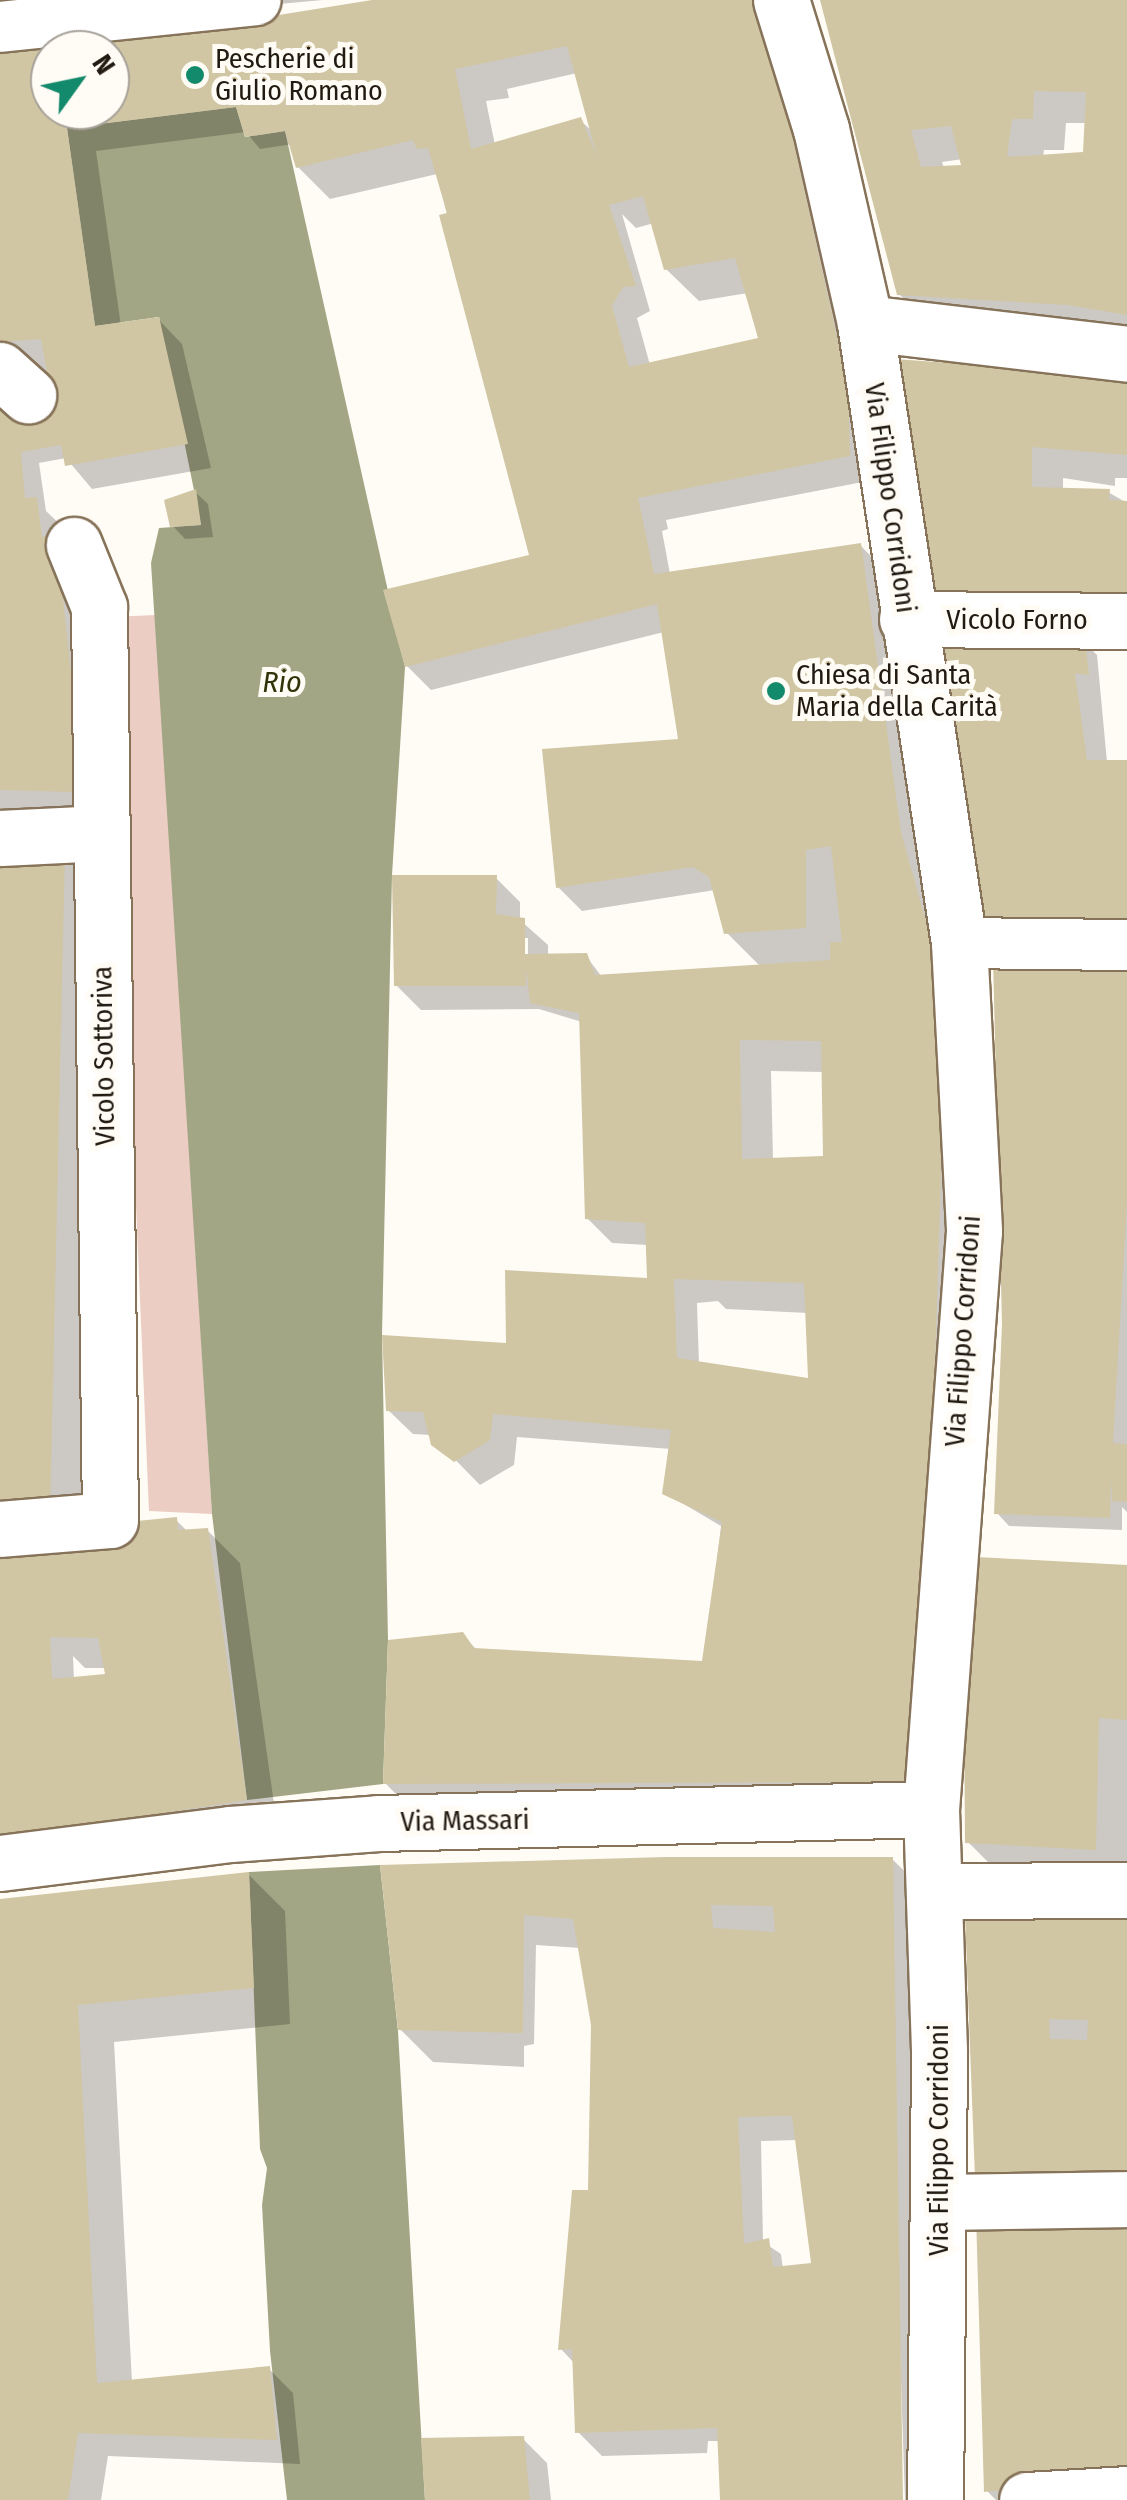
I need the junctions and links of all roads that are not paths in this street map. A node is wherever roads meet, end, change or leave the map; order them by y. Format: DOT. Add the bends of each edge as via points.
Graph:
graph roads {
  1 [pos="254,0"];
  2 [pos="782,0"];
  3 [pos="24,27"];
  4 [pos="865,323"];
  5 [pos="1127,354"];
  6 [pos="74,546"];
  7 [pos="907,619"];
  8 [pos="1127,621"];
  9 [pos="101,834"];
  10 [pos="0,838"];
  11 [pos="959,943"];
  12 [pos="1127,945"];
  13 [pos="0,1530"];
  14 [pos="931,1809"];
  15 [pos="0,1863"];
  16 [pos="1127,1890"];
  17 [pos="938,1891"];
  18 [pos="1127,2198"];
  19 [pos="939,2202"];
  20 [pos="1127,2494"];
  21 [pos="935,2500"];
  22 [pos="1027,2500"];
  1 -- 3 [label="street"];
  2 -- 4 [label="street, Via Filippo Corridoni"];
  4 -- 5 [label="street"];
  4 -- 7 [label="street, Via Filippo Corridoni"];
  6 -- 9 [label="street, Vicolo Sottoriva" via="99,607"];
  7 -- 8 [label="street, Vicolo Forno"];
  7 -- 11 [label="street, Via Filippo Corridoni"];
  9 -- 10 [label="street"];
  9 -- 13 [label="street, Vicolo Sottoriva" via="110,1520"];
  11 -- 12 [label="street"];
  11 -- 14 [label="street, Via Filippo Corridoni" via="974,1231"];
  14 -- 15 [label="street, Via Massari" via="379,1824 230,1834"];
  14 -- 17 [label="street, Via Filippo Corridoni"];
  16 -- 17 [label="street"];
  17 -- 19 [label="street, Via Filippo Corridoni"];
  18 -- 19 [label="street"];
  19 -- 21 [label="street, Via Filippo Corridoni"];
  20 -- 22 [label="street"];
}
